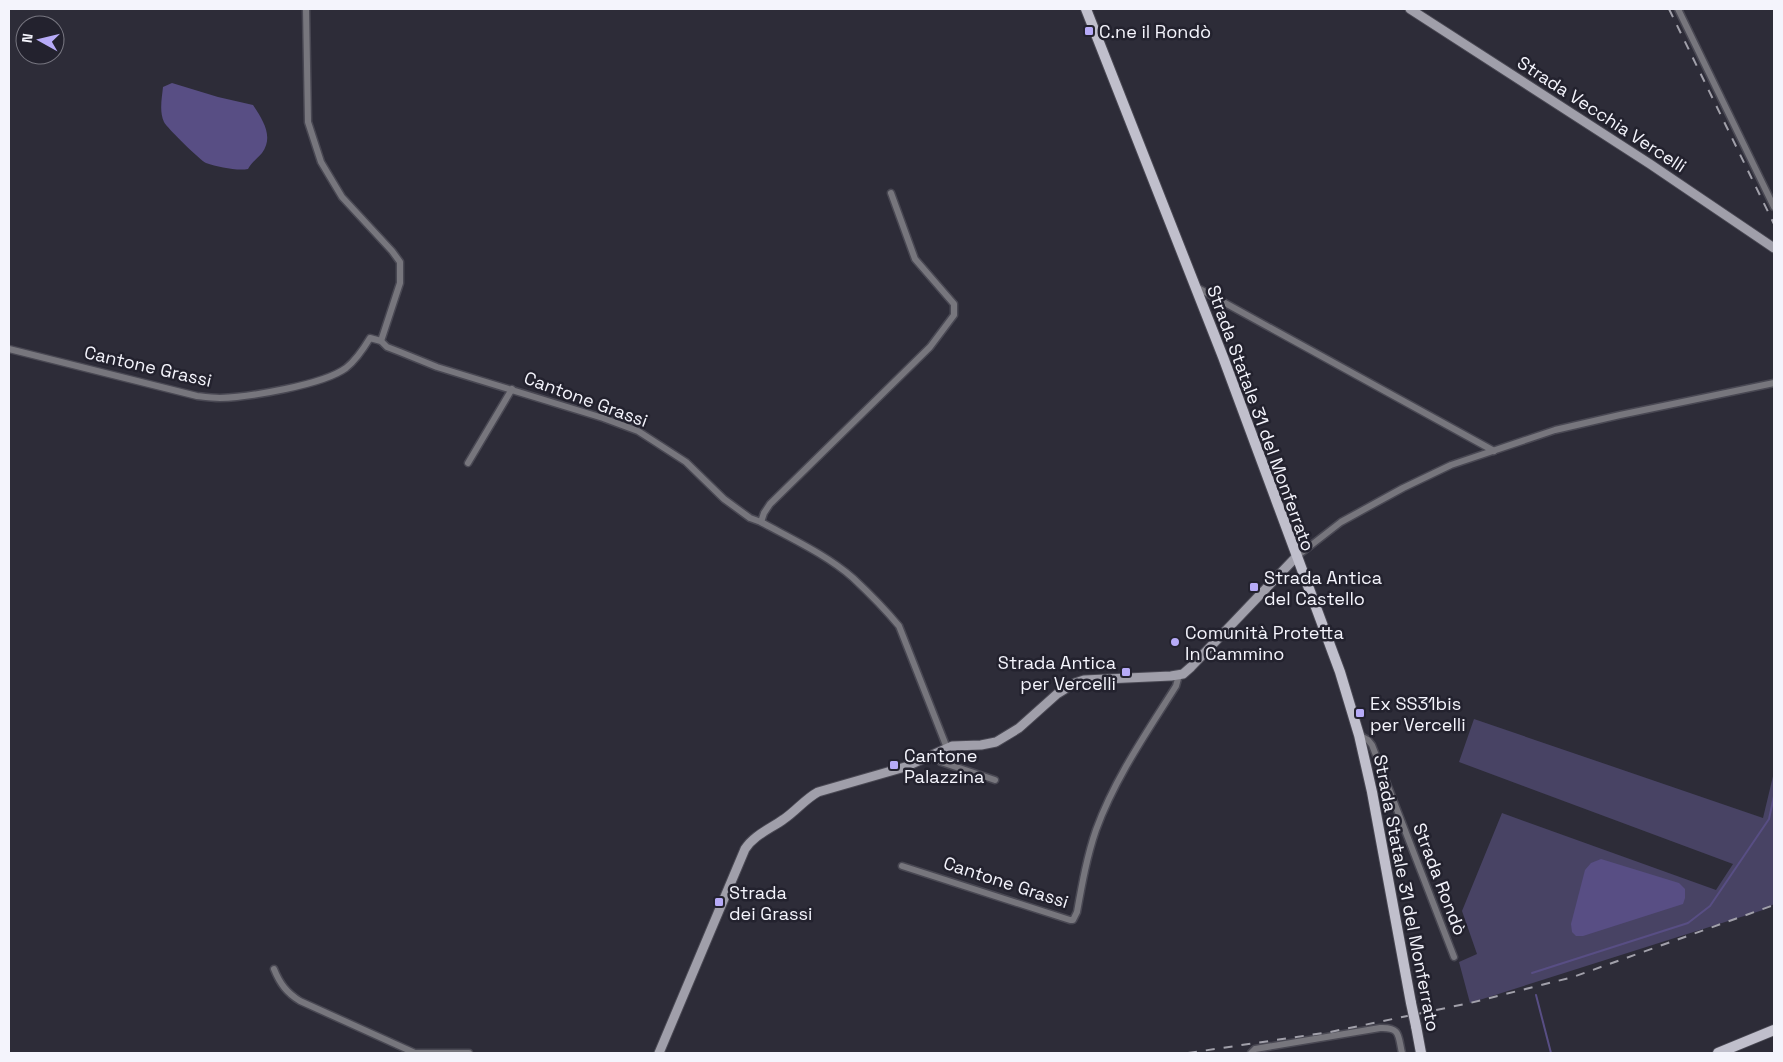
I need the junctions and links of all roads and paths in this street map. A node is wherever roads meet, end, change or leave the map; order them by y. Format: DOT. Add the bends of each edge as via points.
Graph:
graph roads {
  1 [pos="306,9"];
  2 [pos="1086,9"];
  3 [pos="1410,9"];
  4 [pos="1678,9"];
  5 [pos="891,193"];
  6 [pos="1774,207"];
  7 [pos="1774,248"];
  8 [pos="1195,287"];
  9 [pos="381,341"];
  10 [pos="9,350"];
  11 [pos="1774,383"];
  12 [pos="512,389"];
  13 [pos="1494,450"];
  14 [pos="468,463"];
  15 [pos="761,522"];
  16 [pos="1296,557"];
  17 [pos="1179,675"];
  18 [pos="1359,735"];
  19 [pos="947,748"];
  20 [pos="934,755"];
  21 [pos="995,780"];
  22 [pos="902,866"];
  23 [pos="1454,956"];
  24 [pos="274,969"];
  25 [pos="1774,1030"];
  26 [pos="469,1053"];
  27 [pos="659,1053"];
  28 [pos="1251,1053"];
  29 [pos="1402,1053"];
  30 [pos="1421,1053"];
  31 [pos="1720,1053"];
  1 -- 9 [label="street" via="308,122 321,162 342,197 400,262 400,283"];
  2 -- 8 [label="main road, Strada Statale 31 del Monferrato"];
  3 -- 7 [label="street, Strada Vecchia Vercelli"];
  4 -- 6 [label="street"];
  5 -- 15 [label="street" via="916,259 954,304 954,315 930,347 770,504"];
  8 -- 13 [label="street"];
  8 -- 16 [label="main road, Strada Statale 31 del Monferrato"];
  9 -- 10 [label="street, Cantone Grassi" via="370,338 353,361 331,376 251,395 217,398 197,396"];
  9 -- 12 [label="street, Cantone Grassi" via="387,347 437,367"];
  11 -- 13 [label="street" via="1555,430"];
  12 -- 14 [label="street"];
  12 -- 15 [label="street, Cantone Grassi" via="638,431 686,462 724,499"];
  13 -- 16 [label="street" via="1451,465 1402,488 1341,522"];
  15 -- 19 [label="street, Cantone Grassi" via="852,578 895,621"];
  16 -- 17 [label="street" via="1192,668"];
  16 -- 18 [label="main road, Strada Statale 31 del Monferrato" via="1340,672"];
  17 -- 19 [label="street" via="1084,680 1057,694 1004,739 989,744"];
  17 -- 22 [label="street, Cantone Grassi" via="1176,686 1121,777 1097,828 1073,920"];
  18 -- 23 [label="street, Strada Rondò" via="1372,745"];
  18 -- 30 [label="main road, Strada Statale 31 del Monferrato, bridge"];
  19 -- 20 [label="street"];
  20 -- 21 [label="street" via="941,762"];
  20 -- 27 [label="street" via="905,767 818,792 749,842"];
  24 -- 26 [label="street" via="279,983 300,1001 415,1053"];
  25 -- 31 [label="main road"];
  28 -- 29 [label="street" via="1255,1049 1390,1027 1397,1034"];
}
